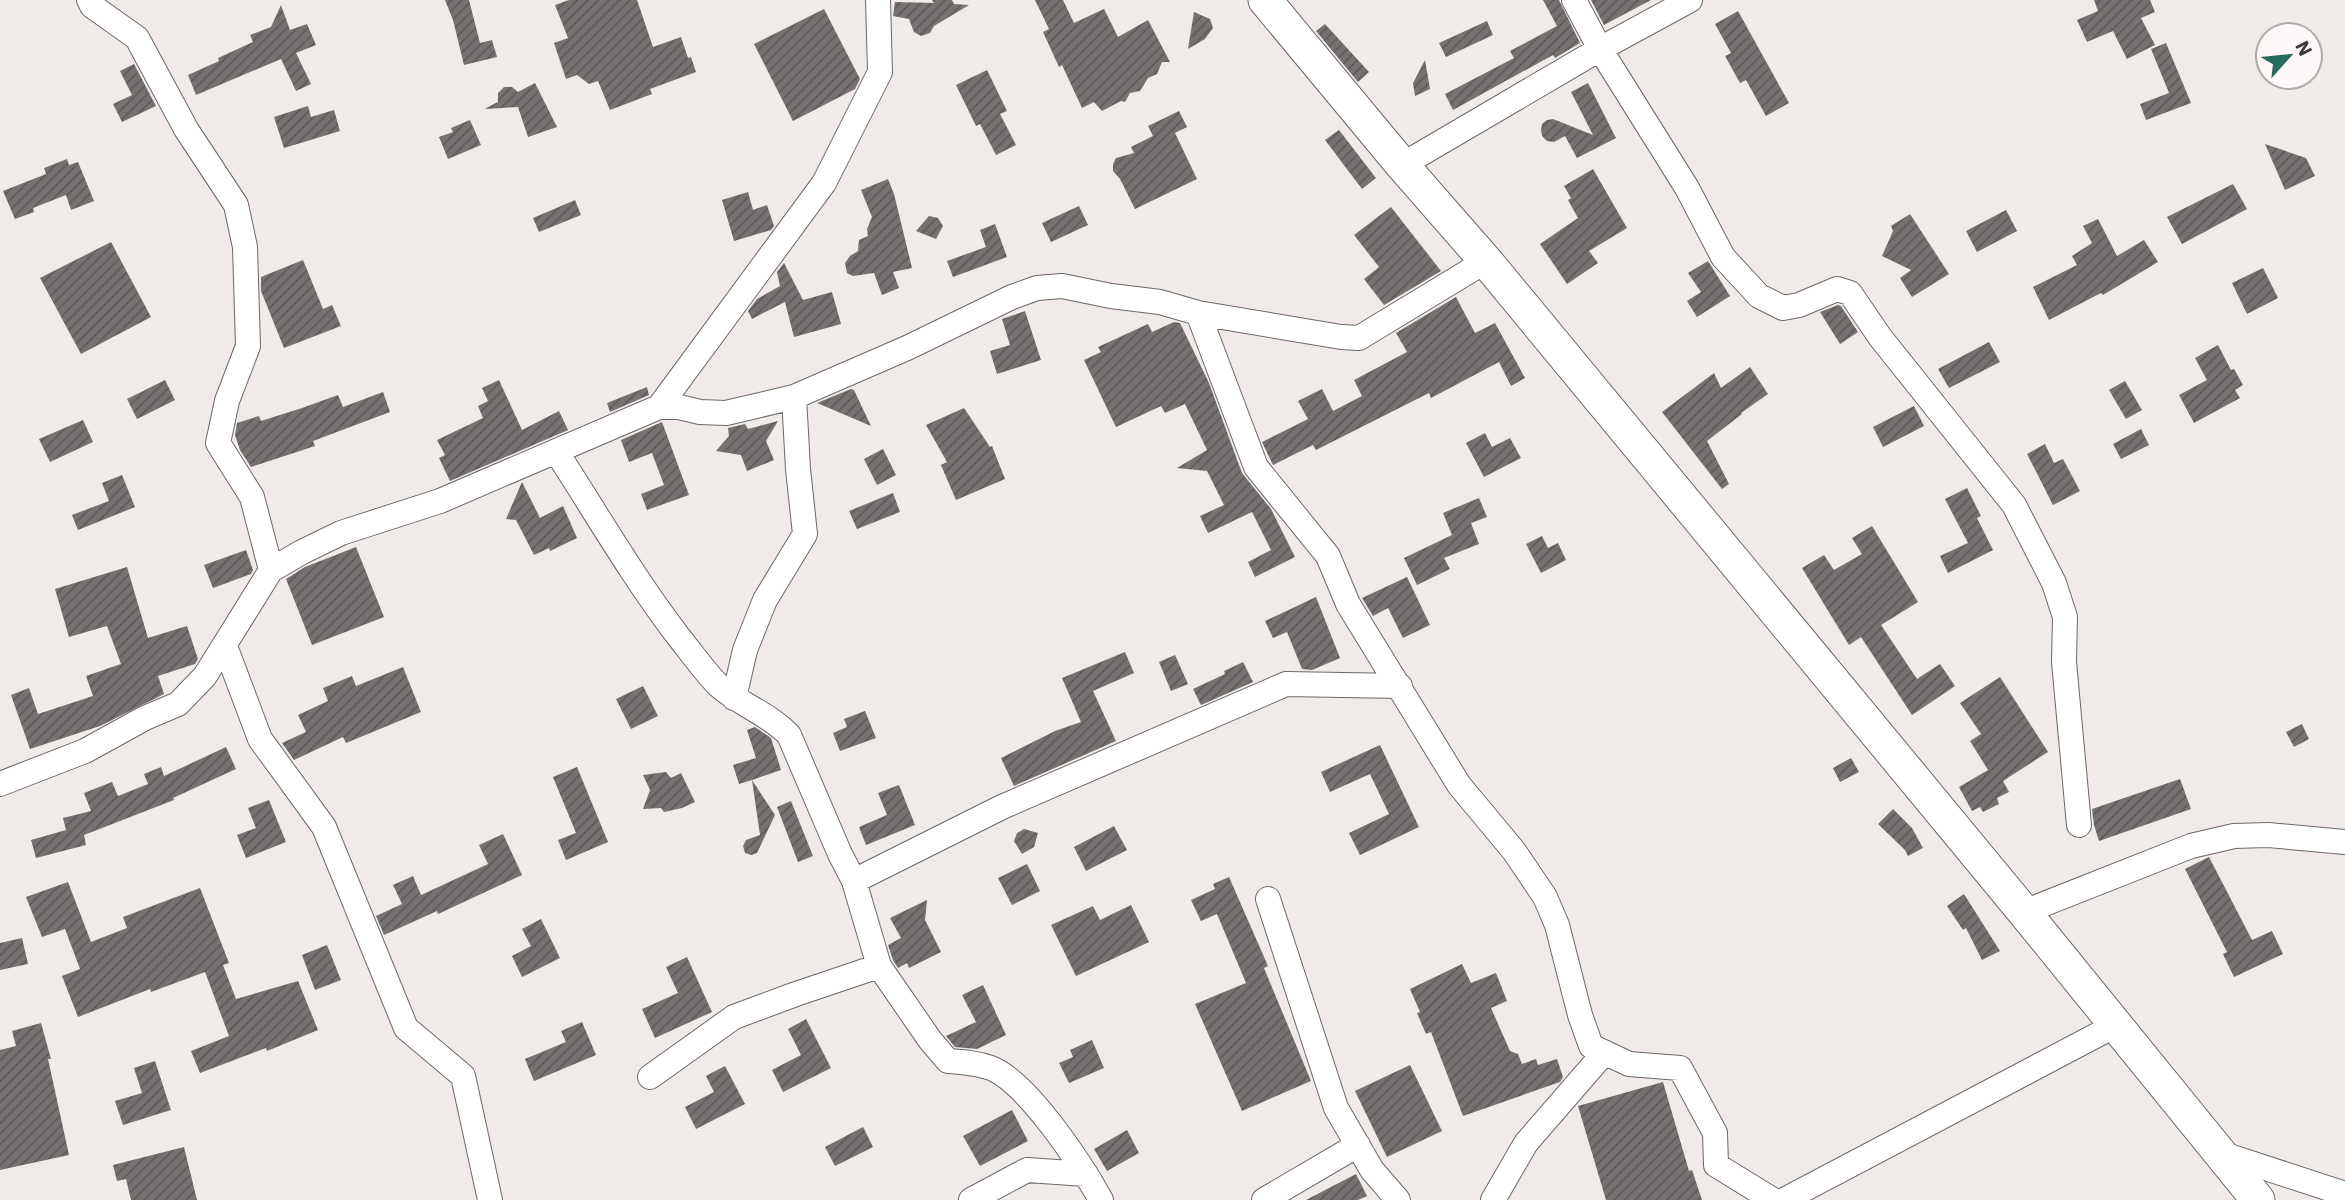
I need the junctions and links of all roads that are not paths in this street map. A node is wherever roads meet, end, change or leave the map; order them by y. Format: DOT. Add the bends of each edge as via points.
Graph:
graph roads {
  1 [pos="89,0"];
  2 [pos="878,0"];
  3 [pos="1265,0"];
  4 [pos="1574,0"];
  5 [pos="1690,0"];
  6 [pos="1600,49"];
  7 [pos="1402,165"];
  8 [pos="1486,261"];
  9 [pos="1198,313"];
  10 [pos="794,397"];
  11 [pos="659,407"];
  12 [pos="556,451"];
  13 [pos="271,570"];
  14 [pos="225,646"];
  15 [pos="1400,686"];
  16 [pos="734,698"];
  17 [pos="0,784"];
  18 [pos="2079,825"];
  19 [pos="2345,842"];
  20 [pos="854,881"];
  21 [pos="1268,899"];
  22 [pos="2024,912"];
  23 [pos="879,966"];
  24 [pos="2116,1024"];
  25 [pos="1604,1053"];
  26 [pos="650,1077"];
  27 [pos="1358,1145"];
  28 [pos="2220,1153"];
  29 [pos="1086,1174"];
  30 [pos="2345,1194"];
  31 [pos="490,1200"];
  32 [pos="971,1200"];
  33 [pos="1101,1200"];
  34 [pos="1264,1200"];
  35 [pos="1398,1200"];
  36 [pos="1493,1200"];
  37 [pos="1773,1200"];
  38 [pos="1784,1200"];
  39 [pos="2258,1200"];
  1 -- 13 [label="street" via="137,38 186,129 236,205 245,247 248,346 227,401 218,443 252,497"];
  2 -- 11 [label="street" via="880,72 824,183"];
  3 -- 7 [label="main road"];
  4 -- 6 [label="street"];
  5 -- 6 [label="street"];
  6 -- 7 [label="street"];
  6 -- 18 [label="street" via="1723,257 1759,296 1783,308 1837,289 1850,293 2014,505 2054,583 2065,617 2064,662"];
  7 -- 8 [label="main road"];
  8 -- 9 [label="street" via="1359,338"];
  8 -- 22 [label="main road"];
  9 -- 10 [label="street" via="1062,286 1037,288"];
  9 -- 15 [label="street" via="1256,467 1328,556 1348,604"];
  10 -- 11 [label="street" via="726,413"];
  10 -- 16 [label="street" via="805,534 765,600 745,650"];
  11 -- 12 [label="street"];
  12 -- 13 [label="street" via="440,501 341,533"];
  12 -- 16 [label="street" via="658,610"];
  13 -- 14 [label="street"];
  14 -- 17 [label="street" via="178,704 85,751"];
  14 -- 31 [label="street" via="260,739 324,827 406,1028 463,1076"];
  15 -- 20 [label="street" via="1286,684 1002,807"];
  15 -- 25 [label="street" via="1459,785 1545,897 1558,925 1591,1046"];
  16 -- 20 [label="street" via="789,735"];
  19 -- 22 [label="street" via="2234,836 2191,846"];
  20 -- 23 [label="street"];
  21 -- 27 [label="street" via="1336,1108"];
  22 -- 24 [label="main road"];
  23 -- 26 [label="street" via="734,1017"];
  23 -- 29 [label="street" via="948,1061 974,1063 1007,1077"];
  24 -- 28 [label="main road"];
  24 -- 38 [label="street"];
  25 -- 36 [label="street" via="1526,1143"];
  25 -- 37 [label="street" via="1629,1064 1680,1068 1715,1133 1716,1166"];
  27 -- 34 [label="street"];
  27 -- 35 [label="street"];
  28 -- 30 [label="street"];
  28 -- 39 [label="main road"];
  29 -- 32 [label="street" via="1027,1170"];
  29 -- 33 [label="street"];
}
